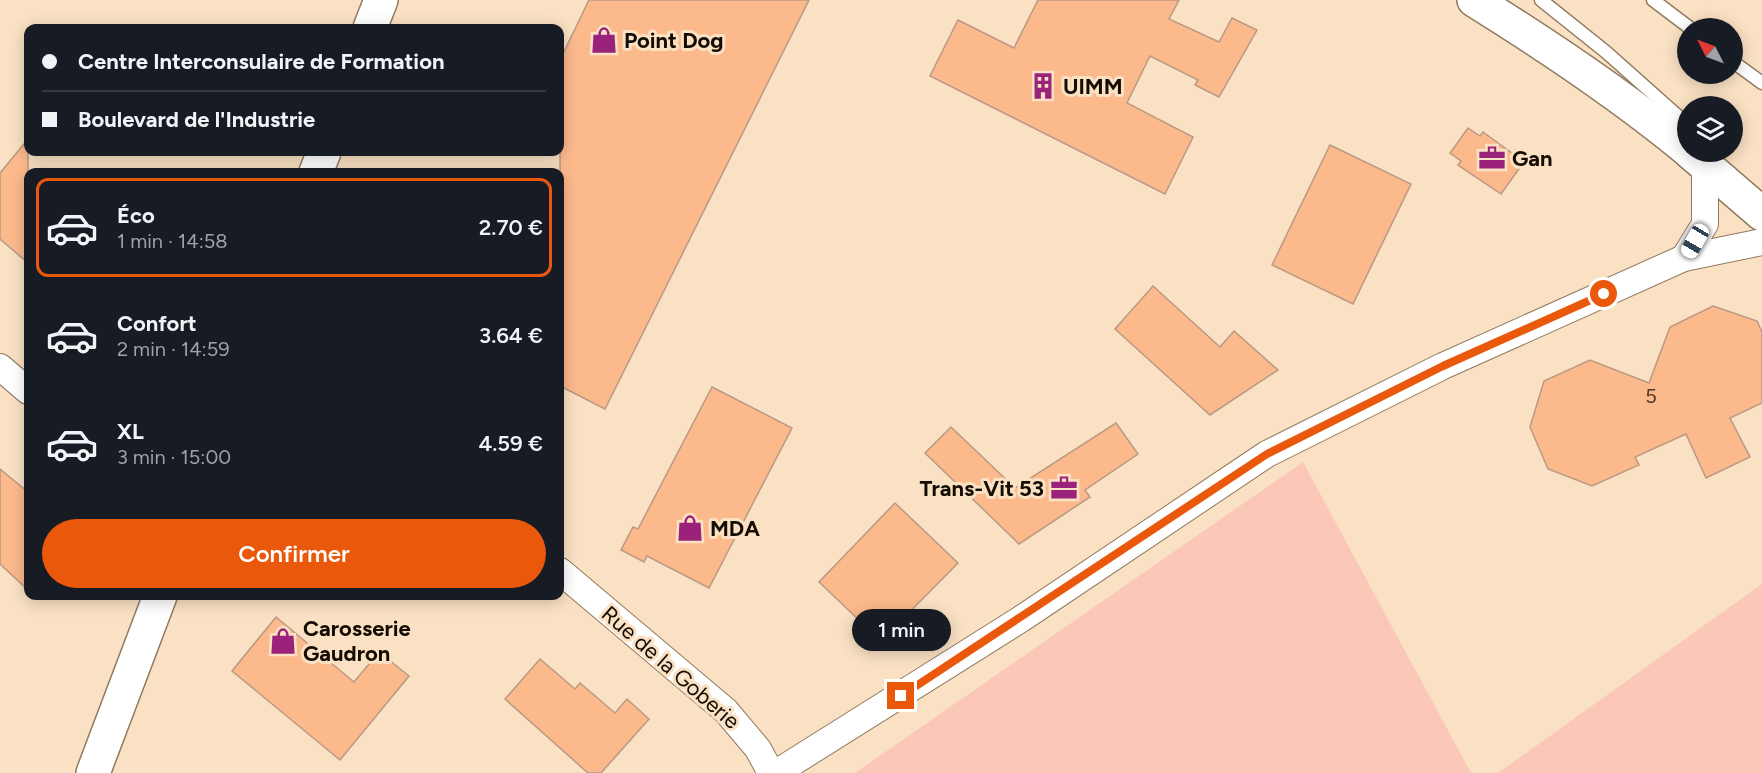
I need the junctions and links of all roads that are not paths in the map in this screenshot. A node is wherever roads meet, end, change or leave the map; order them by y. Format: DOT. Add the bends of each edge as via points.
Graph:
graph roads {
  1 [pos="381,0"];
  2 [pos="1474,0"];
  3 [pos="1541,0"];
  4 [pos="1653,0"];
  5 [pos="1677,18"];
  6 [pos="372,24"];
  7 [pos="1743,69"];
  8 [pos="1762,84"];
  9 [pos="1677,115"];
  10 [pos="1677,138"];
  11 [pos="1703,162"];
  12 [pos="1707,162"];
  13 [pos="1708,162"];
  14 [pos="1762,207"];
  15 [pos="1762,214"];
  16 [pos="1762,242"];
  17 [pos="1684,258"];
  18 [pos="0,367"];
  19 [pos="24,388"];
  20 [pos="564,574"];
  21 [pos="158,600"];
  22 [pos="93,773"];
  23 [pos="771,773"];
  24 [pos="776,773"];
  1 -- 6 [label="main road"];
  2 -- 10 [label="main road" via="1562,55"];
  3 -- 9 [label="lane"];
  4 -- 5 [label="lane"];
  7 -- 8 [label="lane"];
  11 -- 17 [label="street" via="1705,224"];
  12 -- 15 [label="main road"];
  13 -- 14 [label="lane"];
  16 -- 17 [label="street"];
  17 -- 24 [label="street" via="1443,366 1267,454 1021,619"];
  18 -- 19 [label="street"];
  20 -- 23 [label="street, Rue de la Goberie" via="726,711 758,749"];
  21 -- 22 [label="main road"];
}
